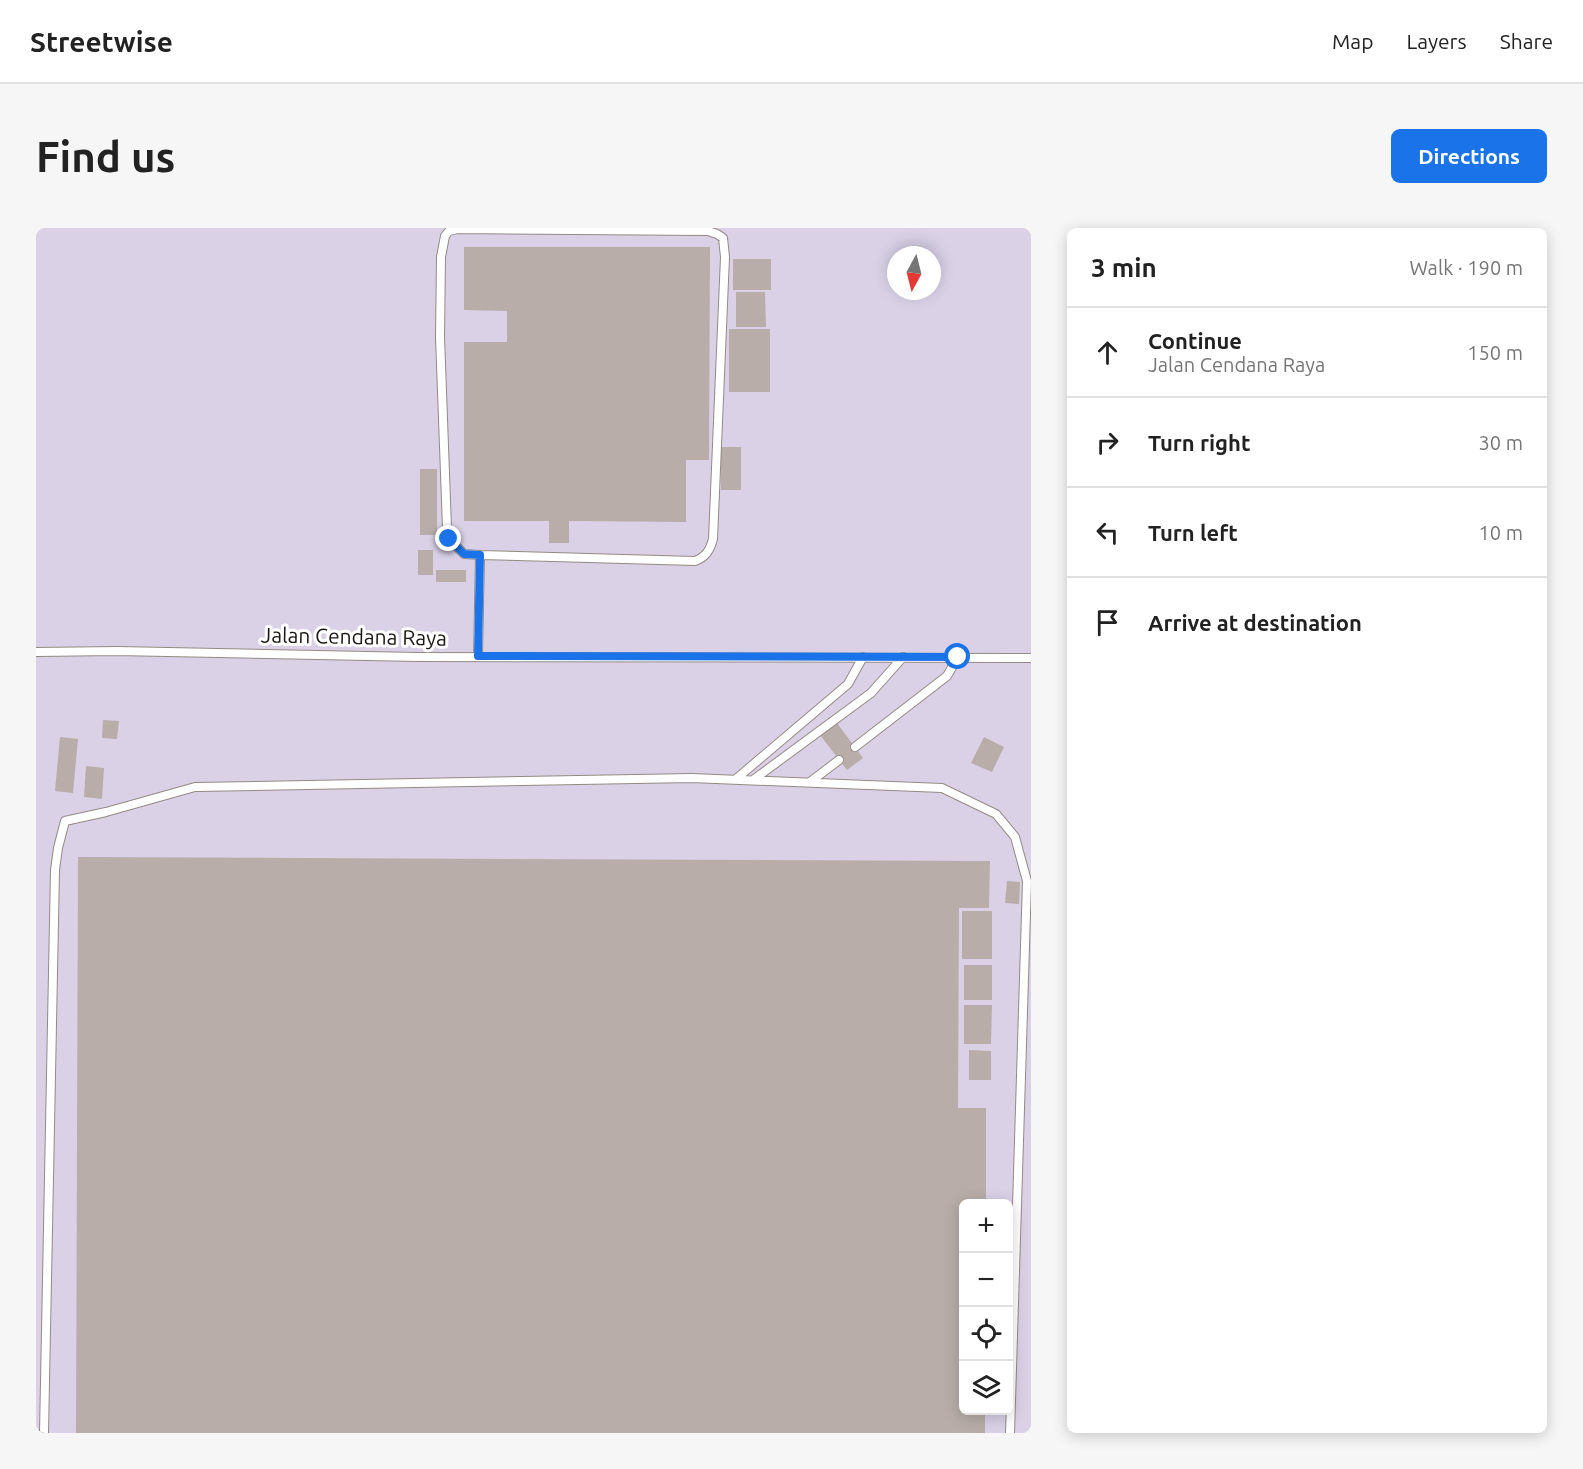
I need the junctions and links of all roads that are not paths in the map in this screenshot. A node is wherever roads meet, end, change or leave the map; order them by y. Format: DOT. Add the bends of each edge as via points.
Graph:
graph roads {
  1 [pos="480,555"];
  2 [pos="36,652"];
  3 [pos="478,656"];
  4 [pos="863,657"];
  5 [pos="903,657"];
  6 [pos="958,657"];
  7 [pos="1031,658"];
  8 [pos="855,747"];
  9 [pos="839,760"];
  10 [pos="736,779"];
  11 [pos="753,780"];
  12 [pos="810,782"];
  13 [pos="44,1433"];
  14 [pos="1010,1433"];
  1 -- 1 [label="lane" via="464,554 449,539 447,528 440,337 441,246 445,236 457,229 708,231 723,238 726,257 712,539 707,553 694,561"];
  1 -- 3 [label="lane"];
  2 -- 3 [label="lane, Jalan Cendana Raya"];
  3 -- 4 [label="lane, Jalan Cendana Raya"];
  4 -- 5 [label="lane, Jalan Cendana Raya"];
  4 -- 10 [label="lane" via="848,684"];
  5 -- 6 [label="lane, Jalan Cendana Raya"];
  5 -- 11 [label="lane" via="871,693"];
  6 -- 7 [label="lane, Jalan Cendana Raya"];
  6 -- 8 [label="lane" via="947,676"];
  9 -- 12 [label="lane"];
  10 -- 11 [label="lane"];
  10 -- 13 [label="lane" via="195,787 65,821 55,870"];
  11 -- 12 [label="lane"];
  12 -- 14 [label="lane" via="942,788 996,814 1015,837 1027,881"];
}
